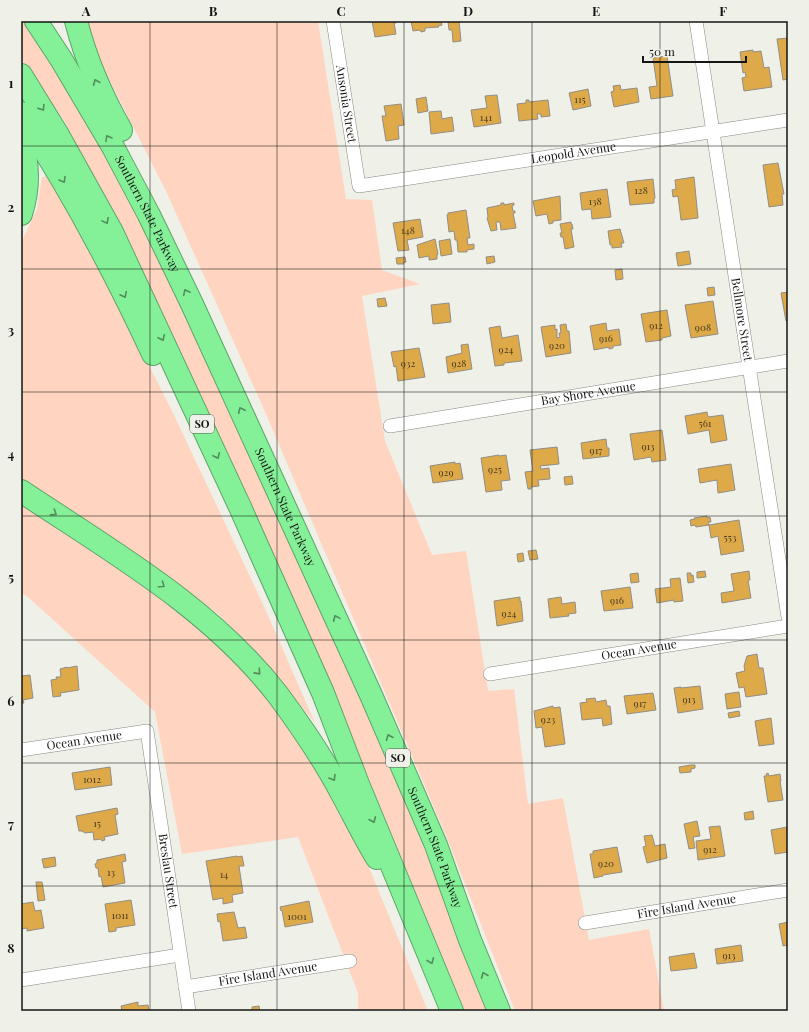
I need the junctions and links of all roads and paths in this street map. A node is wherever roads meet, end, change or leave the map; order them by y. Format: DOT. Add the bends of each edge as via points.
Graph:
graph roads {
  1 [pos="36,21"];
  2 [pos="76,21"];
  3 [pos="333,21"];
  4 [pos="696,21"];
  5 [pos="21,75"];
  6 [pos="21,113"];
  7 [pos="788,120"];
  8 [pos="713,132"];
  9 [pos="21,139"];
  10 [pos="359,186"];
  11 [pos="21,214"];
  12 [pos="171,259"];
  13 [pos="788,361"];
  14 [pos="748,368"];
  15 [pos="390,426"];
  16 [pos="21,491"];
  17 [pos="788,617"];
  18 [pos="788,626"];
  19 [pos="490,674"];
  20 [pos="147,731"];
  21 [pos="21,750"];
  22 [pos="358,784"];
  23 [pos="788,890"];
  24 [pos="585,922"];
  25 [pos="417,925"];
  26 [pos="180,955"];
  27 [pos="350,961"];
  28 [pos="21,980"];
  29 [pos="185,987"];
  30 [pos="189,1011"];
  31 [pos="452,1011"];
  32 [pos="499,1011"];
  12 -- 1 [label="highway, Southern State Parkway / SO, one-way" via="110,141"];
  12 -- 2 [label="highway, one-way" via="140,166 99,89"];
  3 -- 10 [label="street, Ansonia Street"];
  4 -- 8 [label="street, Bellmore Street"];
  5 -- 22 [label="highway, SO, one-way" via="86,184 132,273 323,693"];
  6 -- 22 [label="highway, SO, one-way" via="71,194 118,282 313,698"];
  7 -- 8 [label="street, Leopold Avenue"];
  8 -- 10 [label="street, Leopold Avenue"];
  8 -- 14 [label="street, Bellmore Street"];
  9 -- 11 [label="highway" via="27,170 26,193"];
  32 -- 12 [label="highway, Southern State Parkway / SO, one-way" via="436,845 374,702"];
  13 -- 14 [label="street, Bay Shore Avenue"];
  14 -- 15 [label="street, Bay Shore Avenue"];
  14 -- 17 [label="street, Bellmore Street"];
  16 -- 25 [label="highway, one-way" via="168,589 198,612 244,656 278,696 316,750 341,791 365,839"];
  18 -- 19 [label="street, Ocean Avenue"];
  20 -- 21 [label="street, Ocean Avenue"];
  20 -- 26 [label="street, Breslau Street"];
  22 -- 25 [label="highway, SO, one-way"];
  23 -- 24 [label="street, Fire Island Avenue"];
  25 -- 31 [label="highway, SO, one-way"];
  26 -- 28 [label="street"];
  26 -- 29 [label="street, Breslau Street"];
  27 -- 29 [label="street, Fire Island Avenue"];
  29 -- 30 [label="street, Breslau Street"];
}
